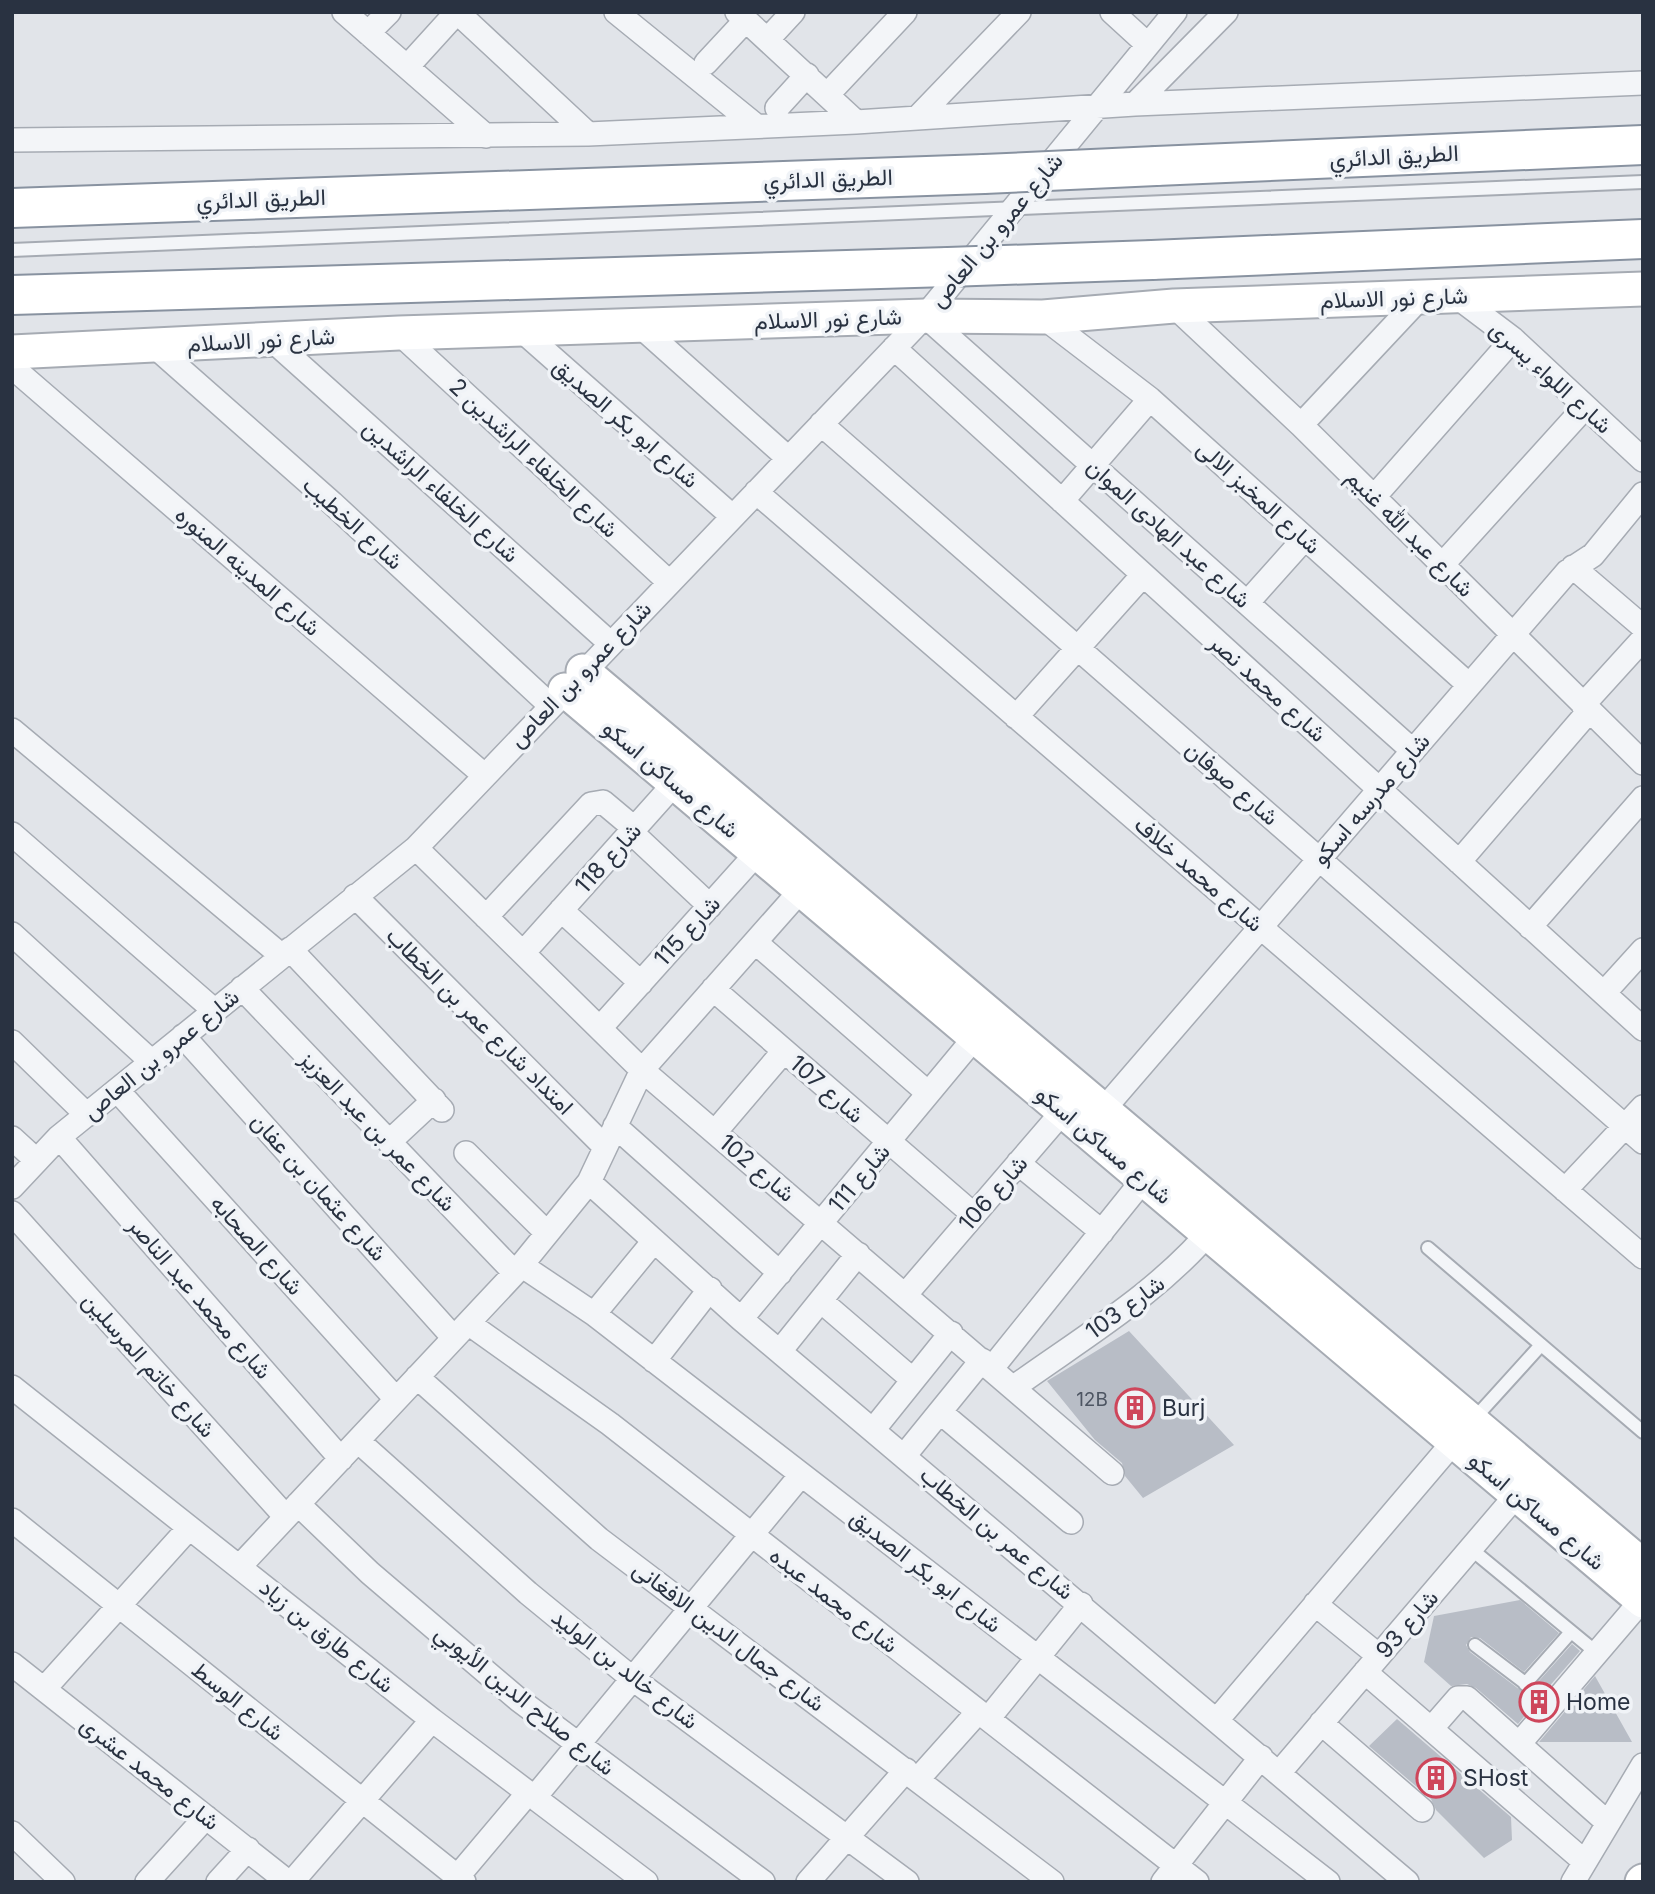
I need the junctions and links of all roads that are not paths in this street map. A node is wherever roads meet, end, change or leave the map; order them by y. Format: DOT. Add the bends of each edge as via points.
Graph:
graph roads {
  1 [pos="344,12"];
  2 [pos="389,12"];
  3 [pos="457,12"];
  4 [pos="616,12"];
  5 [pos="793,12"];
  6 [pos="905,12"];
  7 [pos="1018,12"];
  8 [pos="1112,12"];
  9 [pos="1175,12"];
  10 [pos="1226,12"];
  11 [pos="741,16"];
  12 [pos="368,33"];
  13 [pos="768,39"];
  14 [pos="1147,44"];
  15 [pos="706,63"];
  16 [pos="407,67"];
  17 [pos="807,75"];
  18 [pos="1643,83"];
  19 [pos="827,95"];
  20 [pos="1135,104"];
  21 [pos="776,108"];
  22 [pos="1097,108"];
  23 [pos="917,118"];
  24 [pos="856,122"];
  25 [pos="754,124"];
  26 [pos="588,134"];
  27 [pos="486,136"];
  28 [pos="12,139"];
  29 [pos="1643,145"];
  30 [pos="1643,183"];
  31 [pos="12,208"];
  32 [pos="1643,239"];
  33 [pos="12,250"];
  34 [pos="1643,289"];
  35 [pos="12,295"];
  36 [pos="1456,296"];
  37 [pos="1420,297"];
  38 [pos="1174,306"];
  39 [pos="925,316"];
  40 [pos="1043,317"];
  41 [pos="639,325"];
  42 [pos="520,329"];
  43 [pos="398,333"];
  44 [pos="271,339"];
  45 [pos="1513,340"];
  46 [pos="153,345"];
  47 [pos="894,348"];
  48 [pos="12,352"];
  49 [pos="12,367"];
  50 [pos="1150,399"];
  51 [pos="1586,407"];
  52 [pos="821,424"];
  53 [pos="1301,425"];
  54 [pos="788,458"];
  55 [pos="1643,460"];
  56 [pos="1093,466"];
  57 [pos="756,492"];
  58 [pos="1643,494"];
  59 [pos="1374,497"];
  60 [pos="1062,501"];
  61 [pos="732,516"];
  62 [pos="1635,520"];
  63 [pos="1305,538"];
  64 [pos="1442,565"];
  65 [pos="1573,567"];
  66 [pos="1143,575"];
  67 [pos="669,582"];
  68 [pos="1247,603"];
  69 [pos="1643,627"];
  70 [pos="1512,635"];
  71 [pos="1643,639"];
  72 [pos="610,643"];
  73 [pos="1078,648"];
  74 [pos="1469,685"];
  75 [pos="566,689"];
  76 [pos="1586,708"];
  77 [pos="1016,717"];
  78 [pos="12,730"];
  79 [pos="1412,750"];
  80 [pos="1641,759"];
  81 [pos="684,773"];
  82 [pos="484,775"];
  83 [pos="1379,789"];
  84 [pos="1643,798"];
  85 [pos="633,830"];
  86 [pos="12,834"];
  87 [pos="766,843"];
  88 [pos="416,848"];
  89 [pos="1319,859"];
  90 [pos="1460,862"];
  91 [pos="802,889"];
  92 [pos="355,896"];
  93 [pos="710,906"];
  94 [pos="561,910"];
  95 [pos="486,917"];
  96 [pos="1260,926"];
  97 [pos="1530,927"];
  98 [pos="12,934"];
  99 [pos="755,942"];
  100 [pos="1643,950"];
  101 [pos="286,953"];
  102 [pos="523,953"];
  103 [pos="897,954"];
  104 [pos="641,983"];
  105 [pos="242,988"];
  106 [pos="713,989"];
  107 [pos="1604,993"];
  108 [pos="215,1011"];
  109 [pos="600,1028"];
  110 [pos="1643,1029"];
  111 [pos="183,1036"];
  112 [pos="975,1037"];
  113 [pos="12,1042"];
  114 [pos="784,1051"];
  115 [pos="152,1062"];
  116 [pos="642,1070"];
  117 [pos="117,1090"];
  118 [pos="928,1093"];
  119 [pos="1082,1104"];
  120 [pos="1643,1107"];
  121 [pos="87,1115"];
  122 [pos="1625,1126"];
  123 [pos="715,1132"];
  124 [pos="59,1137"];
  125 [pos="610,1137"];
  126 [pos="12,1138"];
  127 [pos="389,1142"];
  128 [pos="888,1142"];
  129 [pos="1643,1142"];
  130 [pos="466,1153"];
  131 [pos="36,1160"];
  132 [pos="1018,1163"];
  133 [pos="1144,1179"];
  134 [pos="589,1182"];
  135 [pos="12,1187"];
  136 [pos="1565,1190"];
  137 [pos="12,1213"];
  138 [pos="974,1215"];
  139 [pos="822,1222"];
  140 [pos="1217,1223"];
  141 [pos="1102,1232"];
  142 [pos="547,1233"];
  143 [pos="654,1241"];
  144 [pos="1428,1248"];
  145 [pos="858,1254"];
  146 [pos="1643,1257"];
  147 [pos="518,1269"];
  148 [pos="780,1272"];
  149 [pos="710,1289"];
  150 [pos="906,1294"];
  151 [pos="821,1301"];
  152 [pos="594,1314"];
  153 [pos="741,1319"];
  154 [pos="461,1330"];
  155 [pos="951,1333"];
  156 [pos="1541,1345"];
  157 [pos="780,1351"];
  158 [pos="653,1361"];
  159 [pos="987,1364"];
  160 [pos="417,1377"];
  161 [pos="913,1380"];
  162 [pos="12,1387"];
  163 [pos="1014,1387"];
  164 [pos="396,1399"];
  165 [pos="940,1412"];
  166 [pos="873,1430"];
  167 [pos="1463,1431"];
  168 [pos="1643,1432"];
  169 [pos="358,1440"];
  170 [pos="904,1456"];
  171 [pos="341,1458"];
  172 [pos="1112,1473"];
  173 [pos="802,1475"];
  174 [pos="1526,1485"];
  175 [pos="292,1511"];
  176 [pos="12,1520"];
  177 [pos="1071,1522"];
  178 [pos="188,1528"];
  179 [pos="752,1535"];
  180 [pos="1471,1549"];
  181 [pos="240,1566"];
  182 [pos="1643,1566"];
  183 [pos="1642,1600"];
  184 [pos="1081,1604"];
  185 [pos="1315,1604"];
  186 [pos="119,1605"];
  187 [pos="693,1607"];
  188 [pos="1571,1632"];
  189 [pos="1475,1645"];
  190 [pos="1597,1653"];
  191 [pos="1038,1658"];
  192 [pos="12,1664"];
  193 [pos="1372,1664"];
  194 [pos="634,1679"];
  195 [pos="1525,1684"];
  196 [pos="44,1689"];
  197 [pos="1542,1696"];
  198 [pos="983,1716"];
  199 [pos="432,1720"];
  200 [pos="1217,1720"];
  201 [pos="1321,1723"];
  202 [pos="1431,1730"];
  203 [pos="1519,1744"];
  204 [pos="578,1746"];
  205 [pos="1261,1757"];
  206 [pos="1643,1765"];
  207 [pos="1279,1773"];
  208 [pos="912,1774"];
  209 [pos="531,1795"];
  210 [pos="362,1800"];
  211 [pos="1225,1803"];
  212 [pos="1422,1810"];
  213 [pos="206,1816"];
  214 [pos="1608,1823"];
  215 [pos="12,1833"];
  216 [pos="848,1838"];
  217 [pos="248,1849"];
  218 [pos="1585,1862"];
  219 [pos="1170,1874"];
  220 [pos="458,1880"];
  221 [pos="63,1882"];
  222 [pos="147,1882"];
  223 [pos="218,1882"];
  224 [pos="290,1882"];
  225 [pos="646,1882"];
  226 [pos="763,1882"];
  227 [pos="808,1882"];
  228 [pos="906,1882"];
  229 [pos="1052,1882"];
  230 [pos="1197,1882"];
  231 [pos="1328,1882"];
  232 [pos="1407,1882"];
  233 [pos="1573,1882"];
  1 -- 12 [label="street"];
  2 -- 12 [label="street"];
  3 -- 16 [label="street"];
  3 -- 26 [label="street"];
  4 -- 25 [label="street"];
  5 -- 13 [label="street"];
  6 -- 19 [label="street"];
  7 -- 23 [label="street"];
  8 -- 14 [label="street"];
  9 -- 14 [label="street, شارع عمرو بن العاص"];
  10 -- 20 [label="street"];
  11 -- 13 [label="street"];
  11 -- 15 [label="street"];
  12 -- 16 [label="street"];
  13 -- 17 [label="street"];
  14 -- 22 [label="street, شارع عمرو بن العاص"];
  16 -- 27 [label="street"];
  17 -- 19 [label="street"];
  17 -- 21 [label="street"];
  18 -- 20 [label="street"];
  19 -- 24 [label="street"];
  20 -- 22 [label="street"];
  22 -- 23 [label="street"];
  22 -- 39 [label="street, شارع عمرو بن العاص"];
  23 -- 24 [label="street"];
  24 -- 25 [label="street"];
  25 -- 26 [label="street"];
  26 -- 27 [label="street"];
  27 -- 28 [label="street"];
  29 -- 31 [label="highway, الطريق الدائري, bridge" via="984,174"];
  30 -- 33 [label="lane"];
  32 -- 35 [label="highway, bridge" via="1152,260"];
  34 -- 36 [label="street, شارع نور الاسلام"];
  36 -- 37 [label="street, شارع نور الاسلام"];
  36 -- 45 [label="street, شارع اللواء يسرى"];
  37 -- 38 [label="street, شارع نور الاسلام"];
  37 -- 53 [label="street"];
  38 -- 40 [label="street, شارع نور الاسلام"];
  38 -- 53 [label="street, شارع عبد الله غنيم"];
  39 -- 40 [label="street, شارع نور الاسلام"];
  39 -- 41 [label="street, شارع نور الاسلام"];
  39 -- 47 [label="street, شارع عمرو بن العاص"];
  39 -- 56 [label="street, شارع عبد الهادى الموان"];
  40 -- 50 [label="street, شارع المخبز الالى"];
  41 -- 42 [label="street, شارع نور الاسلام"];
  41 -- 54 [label="street"];
  42 -- 43 [label="street, شارع نور الاسلام"];
  42 -- 61 [label="street, شارع ابو بكر الصديق"];
  43 -- 44 [label="street, شارع نور الاسلام"];
  43 -- 67 [label="street, شارع الخلفاء الراشدين 2"];
  44 -- 46 [label="street, شارع نور الاسلام"];
  44 -- 72 [label="street, شارع الخلفاء الراشدين"];
  45 -- 51 [label="street, شارع اللواء يسرى"];
  45 -- 59 [label="street"];
  46 -- 48 [label="street, شارع نور الاسلام"];
  46 -- 75 [label="street, شارع الخطيب" via="332,503"];
  47 -- 52 [label="street, شارع عمرو بن العاص"];
  47 -- 60 [label="street, شارع محمد نصر"];
  49 -- 82 [label="street, شارع المدينه المنوره"];
  50 -- 56 [label="street"];
  50 -- 63 [label="street, شارع المخبز الالى"];
  51 -- 55 [label="street, شارع اللواء يسرى"];
  51 -- 64 [label="street"];
  52 -- 54 [label="street, شارع عمرو بن العاص"];
  52 -- 73 [label="street, شارع صوفان"];
  53 -- 59 [label="street, شارع عبد الله غنيم"];
  54 -- 57 [label="street, شارع عمرو بن العاص"];
  56 -- 60 [label="street"];
  56 -- 68 [label="street, شارع عبد الهادى الموان"];
  57 -- 61 [label="street, شارع عمرو بن العاص"];
  57 -- 77 [label="street, شارع محمد خلاف"];
  58 -- 62 [label="street, شارع مدرسه اسكو"];
  59 -- 64 [label="street, شارع عبد الله غنيم"];
  60 -- 66 [label="street, شارع محمد نصر"];
  61 -- 67 [label="street, شارع عمرو بن العاص"];
  62 -- 65 [label="street, شارع مدرسه اسكو" via="1587,561"];
  63 -- 68 [label="street"];
  63 -- 74 [label="street, شارع المخبز الالى"];
  64 -- 70 [label="street, شارع عبد الله غنيم"];
  65 -- 69 [label="street"];
  65 -- 70 [label="street, شارع مدرسه اسكو"];
  66 -- 73 [label="street"];
  66 -- 83 [label="street, شارع محمد نصر"];
  67 -- 72 [label="street, شارع عمرو بن العاص"];
  68 -- 79 [label="street, شارع عبد الهادى الموان"];
  70 -- 74 [label="street, شارع مدرسه اسكو"];
  70 -- 76 [label="street, شارع عبد الله غنيم"];
  71 -- 76 [label="street"];
  72 -- 75 [label="street, شارع عمرو بن العاص"];
  73 -- 77 [label="street"];
  73 -- 89 [label="street, شارع صوفان"];
  74 -- 79 [label="street, شارع مدرسه اسكو"];
  75 -- 81 [label="street, شارع مساكن اسكو"];
  75 -- 82 [label="street, شارع عمرو بن العاص"];
  76 -- 80 [label="street, شارع عبد الله غنيم"];
  76 -- 90 [label="street"];
  77 -- 96 [label="street, شارع محمد خلاف"];
  78 -- 101 [label="street"];
  79 -- 83 [label="street, شارع مدرسه اسكو"];
  81 -- 85 [label="street, شارع 118"];
  81 -- 87 [label="street, شارع مساكن اسكو"];
  82 -- 88 [label="street, شارع عمرو بن العاص"];
  83 -- 89 [label="street, شارع مدرسه اسكو"];
  83 -- 90 [label="street, شارع محمد نصر"];
  84 -- 97 [label="street"];
  85 -- 93 [label="street"];
  85 -- 94 [label="street, شارع 118"];
  85 -- 95 [label="street" via="603,802 591,804"];
  86 -- 108 [label="street"];
  87 -- 91 [label="street, شارع مساكن اسكو"];
  87 -- 93 [label="street, شارع 115"];
  87 -- 103 [label="street, شارع مساكن اسكو"];
  88 -- 92 [label="street, شارع عمرو بن العاص"];
  88 -- 95 [label="street, شارع 102"];
  89 -- 96 [label="street, شارع مدرسه اسكو"];
  89 -- 122 [label="street, شارع صوفان"];
  90 -- 97 [label="street, شارع محمد نصر"];
  91 -- 99 [label="street"];
  91 -- 103 [label="street, شارع مساكن اسكو"];
  92 -- 101 [label="street, شارع عمرو بن العاص"];
  92 -- 125 [label="street, امتداد شارع عمر بن الخطاب"];
  93 -- 104 [label="street, شارع 115"];
  94 -- 102 [label="street, شارع 118"];
  94 -- 104 [label="street"];
  95 -- 102 [label="street, شارع 102"];
  96 -- 119 [label="street, شارع مدرسه اسكو"];
  96 -- 136 [label="street, شارع محمد خلاف"];
  97 -- 107 [label="street, شارع محمد نصر"];
  98 -- 115 [label="street"];
  99 -- 106 [label="street"];
  99 -- 118 [label="street"];
  100 -- 107 [label="street"];
  101 -- 105 [label="street, شارع عمرو بن العاص"];
  101 -- 127 [label="street" via="438,1105"];
  102 -- 109 [label="street, شارع 102"];
  103 -- 112 [label="street, شارع مساكن اسكو"];
  103 -- 119 [label="street, شارع مساكن اسكو"];
  104 -- 109 [label="street, شارع 115"];
  105 -- 108 [label="street, شارع عمرو بن العاص"];
  105 -- 127 [label="street, شارع عمر بن عبد العزيز"];
  106 -- 114 [label="street, شارع 107"];
  106 -- 116 [label="street"];
  107 -- 110 [label="street, شارع محمد نصر"];
  108 -- 111 [label="street, شارع عمرو بن العاص"];
  109 -- 116 [label="street, شارع 102"];
  111 -- 115 [label="street, شارع عمرو بن العاص"];
  111 -- 154 [label="street, شارع عثمان بن عفان"];
  112 -- 118 [label="street, شارع 111"];
  112 -- 119 [label="street, شارع مساكن اسكو"];
  113 -- 121 [label="street"];
  114 -- 123 [label="street"];
  114 -- 128 [label="street, شارع 107"];
  115 -- 117 [label="street, شارع عمرو بن العاص"];
  116 -- 123 [label="street, شارع 102"];
  116 -- 125 [label="street"];
  117 -- 121 [label="street, شارع عمرو بن العاص"];
  117 -- 164 [label="street, شارع الصحابه"];
  118 -- 128 [label="street, شارع 111"];
  119 -- 132 [label="street, شارع 106"];
  119 -- 133 [label="street, شارع مساكن اسكو"];
  119 -- 140 [label="street, شارع مساكن اسكو"];
  120 -- 122 [label="street"];
  121 -- 124 [label="street, شارع عمرو بن العاص"];
  122 -- 129 [label="street, شارع صوفان"];
  122 -- 136 [label="street"];
  123 -- 139 [label="street, شارع 102"];
  124 -- 131 [label="street, شارع عمرو بن العاص"];
  124 -- 171 [label="street, شارع محمد عبد الناصر"];
  125 -- 134 [label="street"];
  125 -- 148 [label="street, امتداد شارع عمر بن الخطاب"];
  126 -- 131 [label="street"];
  127 -- 147 [label="street, شارع عمر بن عبد العزيز"];
  128 -- 138 [label="street, شارع 107"];
  128 -- 139 [label="street, شارع 111"];
  130 -- 142 [label="street"];
  131 -- 135 [label="street, شارع عمرو بن العاص"];
  132 -- 138 [label="street, شارع 106"];
  132 -- 141 [label="street"];
  133 -- 140 [label="street, شارع مساكن اسكو"];
  133 -- 141 [label="street"];
  134 -- 142 [label="street"];
  134 -- 143 [label="street, شارع عمر بن الخطاب"];
  136 -- 146 [label="street, شارع محمد خلاف"];
  137 -- 175 [label="street, شارع خاتم المرسلين"];
  138 -- 150 [label="street, شارع 106"];
  139 -- 145 [label="street, شارع 102"];
  139 -- 148 [label="street, شارع 111"];
  140 -- 163 [label="street, شارع 103" via="1153,1289"];
  140 -- 167 [label="street, شارع مساكن اسكو"];
  141 -- 159 [label="street"];
  142 -- 147 [label="street"];
  143 -- 149 [label="street, شارع عمر بن الخطاب"];
  143 -- 152 [label="street"];
  144 -- 156 [label="lane"];
  145 -- 150 [label="street, شارع 102"];
  145 -- 151 [label="street"];
  147 -- 152 [label="street, شارع ابو بكر الصديق"];
  147 -- 154 [label="street"];
  148 -- 153 [label="street, شارع 111"];
  149 -- 153 [label="street, شارع عمر بن الخطاب"];
  149 -- 158 [label="street"];
  150 -- 155 [label="street, شارع 102"];
  151 -- 157 [label="street"];
  151 -- 161 [label="street"];
  152 -- 158 [label="street, شارع ابو بكر الصديق"];
  153 -- 157 [label="street, شارع عمر بن الخطاب"];
  154 -- 160 [label="street"];
  154 -- 179 [label="street, شارع محمد عبده" via="610,1424"];
  155 -- 159 [label="street, شارع 102"];
  155 -- 161 [label="street"];
  156 -- 167 [label="lane"];
  156 -- 168 [label="lane"];
  157 -- 166 [label="street, شارع عمر بن الخطاب"];
  158 -- 173 [label="street, شارع ابو بكر الصديق"];
  159 -- 163 [label="street, شارع 102"];
  159 -- 165 [label="street"];
  160 -- 164 [label="street"];
  160 -- 187 [label="street, شارع جمال الدين الافغانى" via="599,1539"];
  161 -- 166 [label="street"];
  162 -- 178 [label="street, شارع طارق بن زياد"];
  163 -- 172 [label="street, شارع 102"];
  164 -- 169 [label="street"];
  165 -- 170 [label="street"];
  165 -- 177 [label="street"];
  166 -- 170 [label="street, شارع عمر بن الخطاب"];
  167 -- 174 [label="street, شارع مساكن اسكو"];
  167 -- 185 [label="street"];
  169 -- 171 [label="street"];
  169 -- 194 [label="street, شارع خالد بن الوليد" via="518,1584"];
  170 -- 184 [label="street, شارع عمر بن الخطاب"];
  171 -- 175 [label="street"];
  173 -- 179 [label="street"];
  173 -- 191 [label="street, شارع ابو بكر الصديق"];
  174 -- 180 [label="street, شارع 93"];
  174 -- 182 [label="street, شارع مساكن اسكو"];
  174 -- 183 [label="street, شارع مساكن اسكو"];
  175 -- 181 [label="street"];
  175 -- 204 [label="street, شارع صلاح الدين الأيوبي"];
  176 -- 186 [label="street, شارع الوسط"];
  178 -- 181 [label="street, شارع طارق بن زياد"];
  178 -- 186 [label="street"];
  179 -- 187 [label="street"];
  179 -- 198 [label="street, شارع محمد عبده"];
  180 -- 188 [label="lane"];
  180 -- 193 [label="street, شارع 93"];
  181 -- 199 [label="street, شارع طارق بن زياد"];
  183 -- 190 [label="street"];
  184 -- 191 [label="street"];
  184 -- 200 [label="street, شارع عمر بن الخطاب"];
  185 -- 193 [label="street"];
  185 -- 200 [label="street"];
  186 -- 196 [label="street"];
  186 -- 210 [label="street, شارع الوسط"];
  187 -- 194 [label="street"];
  187 -- 208 [label="street, شارع جمال الدين الافغانى"];
  188 -- 190 [label="lane"];
  188 -- 195 [label="lane"];
  189 -- 195 [label="lane"];
  190 -- 203 [label="street"];
  191 -- 198 [label="street"];
  191 -- 211 [label="street, شارع ابو بكر الصديق"];
  192 -- 196 [label="street, شارع محمد عشرى"];
  193 -- 201 [label="street, شارع 93"];
  193 -- 202 [label="street"];
  194 -- 204 [label="street"];
  194 -- 216 [label="street, شارع خالد بن الوليد"];
  195 -- 197 [label="lane"];
  196 -- 213 [label="street, شارع محمد عشرى"];
  198 -- 208 [label="street"];
  198 -- 219 [label="street, شارع محمد عبده"];
  199 -- 209 [label="street, شارع طارق بن زياد"];
  199 -- 210 [label="street"];
  200 -- 205 [label="street, شارع عمر بن الخطاب"];
  201 -- 207 [label="street, شارع 93"];
  201 -- 212 [label="street"];
  202 -- 203 [label="street" via="1458,1698 1464,1697"];
  202 -- 218 [label="street"];
  203 -- 214 [label="street"];
  204 -- 209 [label="street"];
  204 -- 226 [label="street, شارع صلاح الدين الأيوبي"];
  205 -- 207 [label="street, شارع عمر بن الخطاب"];
  205 -- 211 [label="street"];
  206 -- 214 [label="street"];
  207 -- 232 [label="street, شارع عمر بن الخطاب"];
  208 -- 216 [label="street"];
  208 -- 229 [label="street, شارع جمال الدين الافغانى"];
  209 -- 220 [label="street"];
  209 -- 225 [label="street, شارع طارق بن زياد"];
  210 -- 220 [label="street, شارع الوسط"];
  210 -- 224 [label="street"];
  211 -- 219 [label="street"];
  211 -- 231 [label="street, شارع ابو بكر الصديق"];
  213 -- 217 [label="street, شارع محمد عشرى"];
  213 -- 222 [label="street"];
  214 -- 218 [label="street"];
  215 -- 221 [label="street"];
  216 -- 227 [label="street"];
  216 -- 228 [label="street, شارع خالد بن الوليد"];
  217 -- 223 [label="street"];
  217 -- 224 [label="street, شارع محمد عشرى"];
  218 -- 233 [label="street"];
  219 -- 230 [label="street, شارع محمد عبده"];
}
